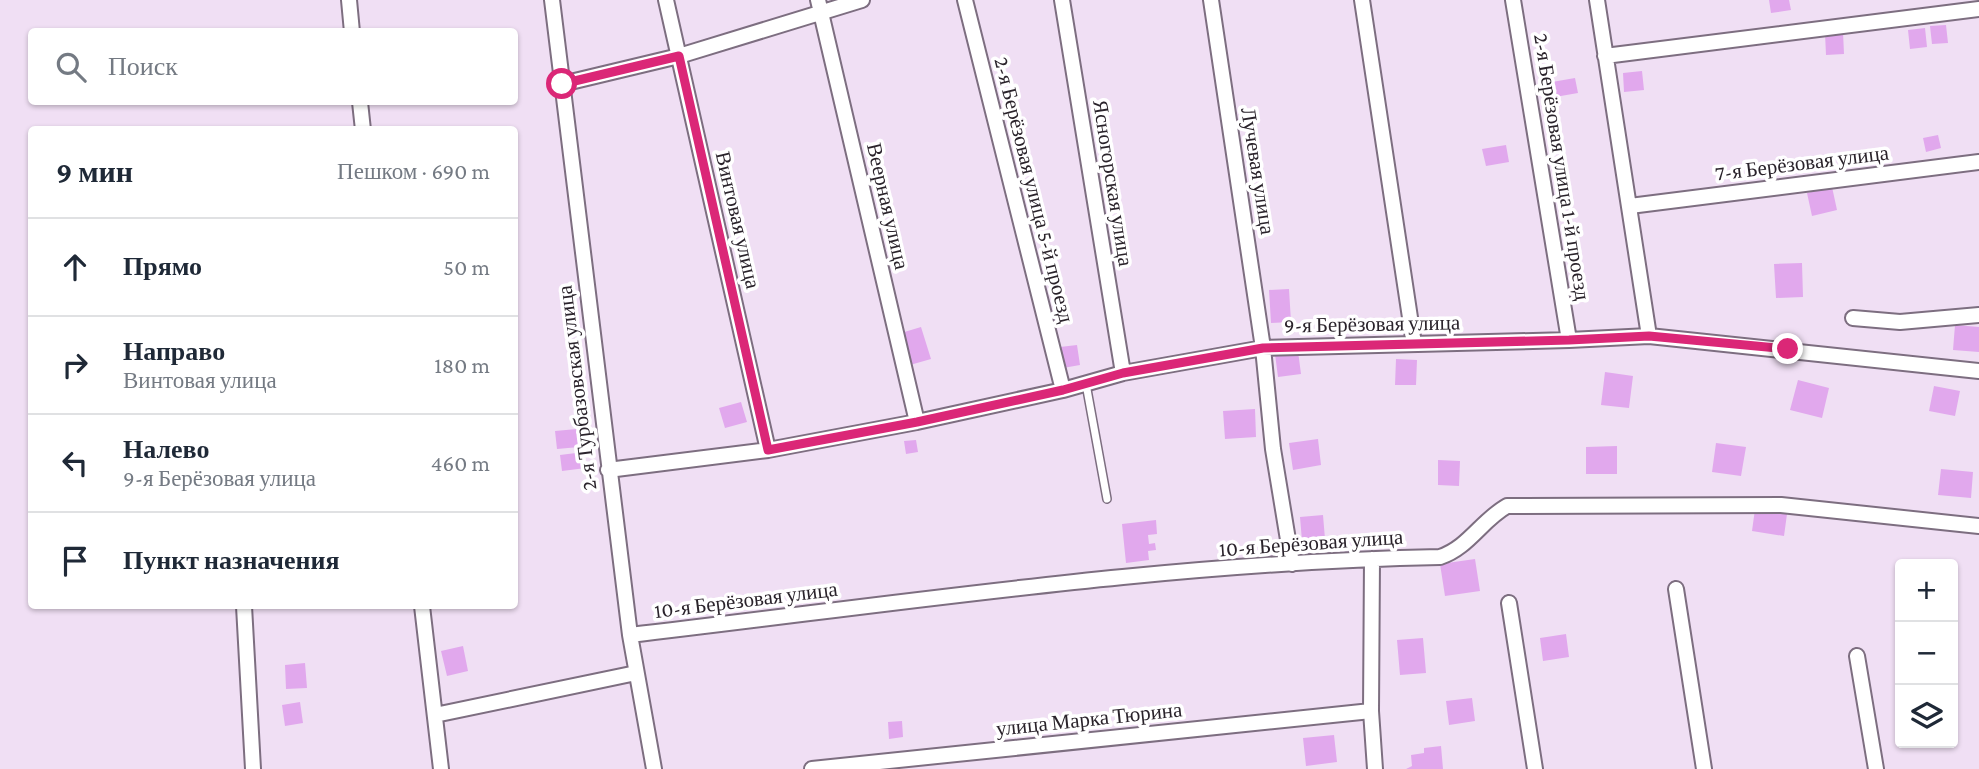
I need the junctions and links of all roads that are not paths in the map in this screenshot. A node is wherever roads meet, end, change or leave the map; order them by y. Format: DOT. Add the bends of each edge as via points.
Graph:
graph roads {
  1 [pos="349,0"];
  2 [pos="552,0"];
  3 [pos="666,0"];
  4 [pos="862,0"];
  5 [pos="965,0"];
  6 [pos="1062,0"];
  7 [pos="1211,0"];
  8 [pos="1362,0"];
  9 [pos="1513,0"];
  10 [pos="1597,0"];
  11 [pos="819,6"];
  12 [pos="1979,9"];
  13 [pos="352,28"];
  14 [pos="679,56"];
  15 [pos="1605,56"];
  16 [pos="562,84"];
  17 [pos="360,105"];
  18 [pos="363,126"];
  19 [pos="1979,162"];
  20 [pos="1630,206"];
  21 [pos="1979,315"];
  22 [pos="1853,318"];
  23 [pos="1649,336"];
  24 [pos="1569,340"];
  25 [pos="1414,344"];
  26 [pos="1263,348"];
  27 [pos="1979,371"];
  28 [pos="1123,373"];
  29 [pos="1085,384"];
  30 [pos="1063,390"];
  31 [pos="917,422"];
  32 [pos="768,450"];
  33 [pos="608,470"];
  34 [pos="1107,499"];
  35 [pos="1979,526"];
  36 [pos="1372,559"];
  37 [pos="1292,564"];
  38 [pos="1676,589"];
  39 [pos="1509,603"];
  40 [pos="244,609"];
  41 [pos="422,609"];
  42 [pos="630,635"];
  43 [pos="1857,656"];
  44 [pos="636,673"];
  45 [pos="1371,711"];
  46 [pos="435,715"];
  47 [pos="253,769"];
  48 [pos="441,769"];
  49 [pos="654,769"];
  50 [pos="812,769"];
  51 [pos="1375,769"];
  52 [pos="1535,769"];
  53 [pos="1704,769"];
  54 [pos="1876,769"];
  1 -- 13 [label="street"];
  2 -- 16 [label="street, 2-я Турбазовская улица"];
  3 -- 14 [label="street, Винтовая улица"];
  4 -- 11 [label="street"];
  5 -- 30 [label="street, 2-я Берёзовая улица 5-й проезд"];
  6 -- 28 [label="street, Ясногорская улица"];
  7 -- 26 [label="street, Лучевая улица"];
  8 -- 25 [label="street"];
  9 -- 24 [label="street, 2-я Берёзовая улица 1-й проезд"];
  10 -- 15 [label="street"];
  11 -- 14 [label="street"];
  11 -- 31 [label="street, Веерная улица"];
  12 -- 15 [label="street"];
  14 -- 16 [label="street"];
  14 -- 32 [label="street, Винтовая улица"];
  15 -- 20 [label="street"];
  16 -- 33 [label="street, 2-я Турбазовская улица"];
  17 -- 18 [label="street"];
  19 -- 20 [label="street, 7-я Берёзовая улица"];
  20 -- 23 [label="street"];
  21 -- 22 [label="street" via="1900,322"];
  23 -- 24 [label="street, 9-я Берёзовая улица"];
  23 -- 27 [label="street, 9-я Берёзовая улица"];
  24 -- 25 [label="street, 9-я Берёзовая улица"];
  25 -- 26 [label="street, 9-я Берёзовая улица"];
  26 -- 28 [label="street, 9-я Берёзовая улица"];
  26 -- 37 [label="street, Лучевая улица" via="1273,449"];
  28 -- 29 [label="street, 9-я Берёзовая улица"];
  29 -- 30 [label="street, 9-я Берёзовая улица"];
  29 -- 34 [label="lane"];
  30 -- 31 [label="street, 9-я Берёзовая улица"];
  31 -- 32 [label="street, 9-я Берёзовая улица"];
  32 -- 33 [label="street, 9-я Берёзовая улица"];
  33 -- 42 [label="street, 2-я Турбазовская улица"];
  35 -- 36 [label="street, 10-я Берёзовая улица" via="1782,505 1507,506 1453,553"];
  36 -- 37 [label="street, 10-я Берёзовая улица"];
  36 -- 45 [label="street"];
  37 -- 42 [label="street, 10-я Берёзовая улица" via="1080,582"];
  38 -- 53 [label="street"];
  39 -- 52 [label="street"];
  40 -- 47 [label="street"];
  41 -- 46 [label="street"];
  42 -- 44 [label="street, 2-я Турбазовская улица"];
  43 -- 54 [label="street"];
  44 -- 46 [label="street"];
  44 -- 49 [label="street, 2-я Турбазовская улица"];
  45 -- 50 [label="street, улица Марка Тюрина"];
  45 -- 51 [label="street"];
  46 -- 48 [label="street"];
}
